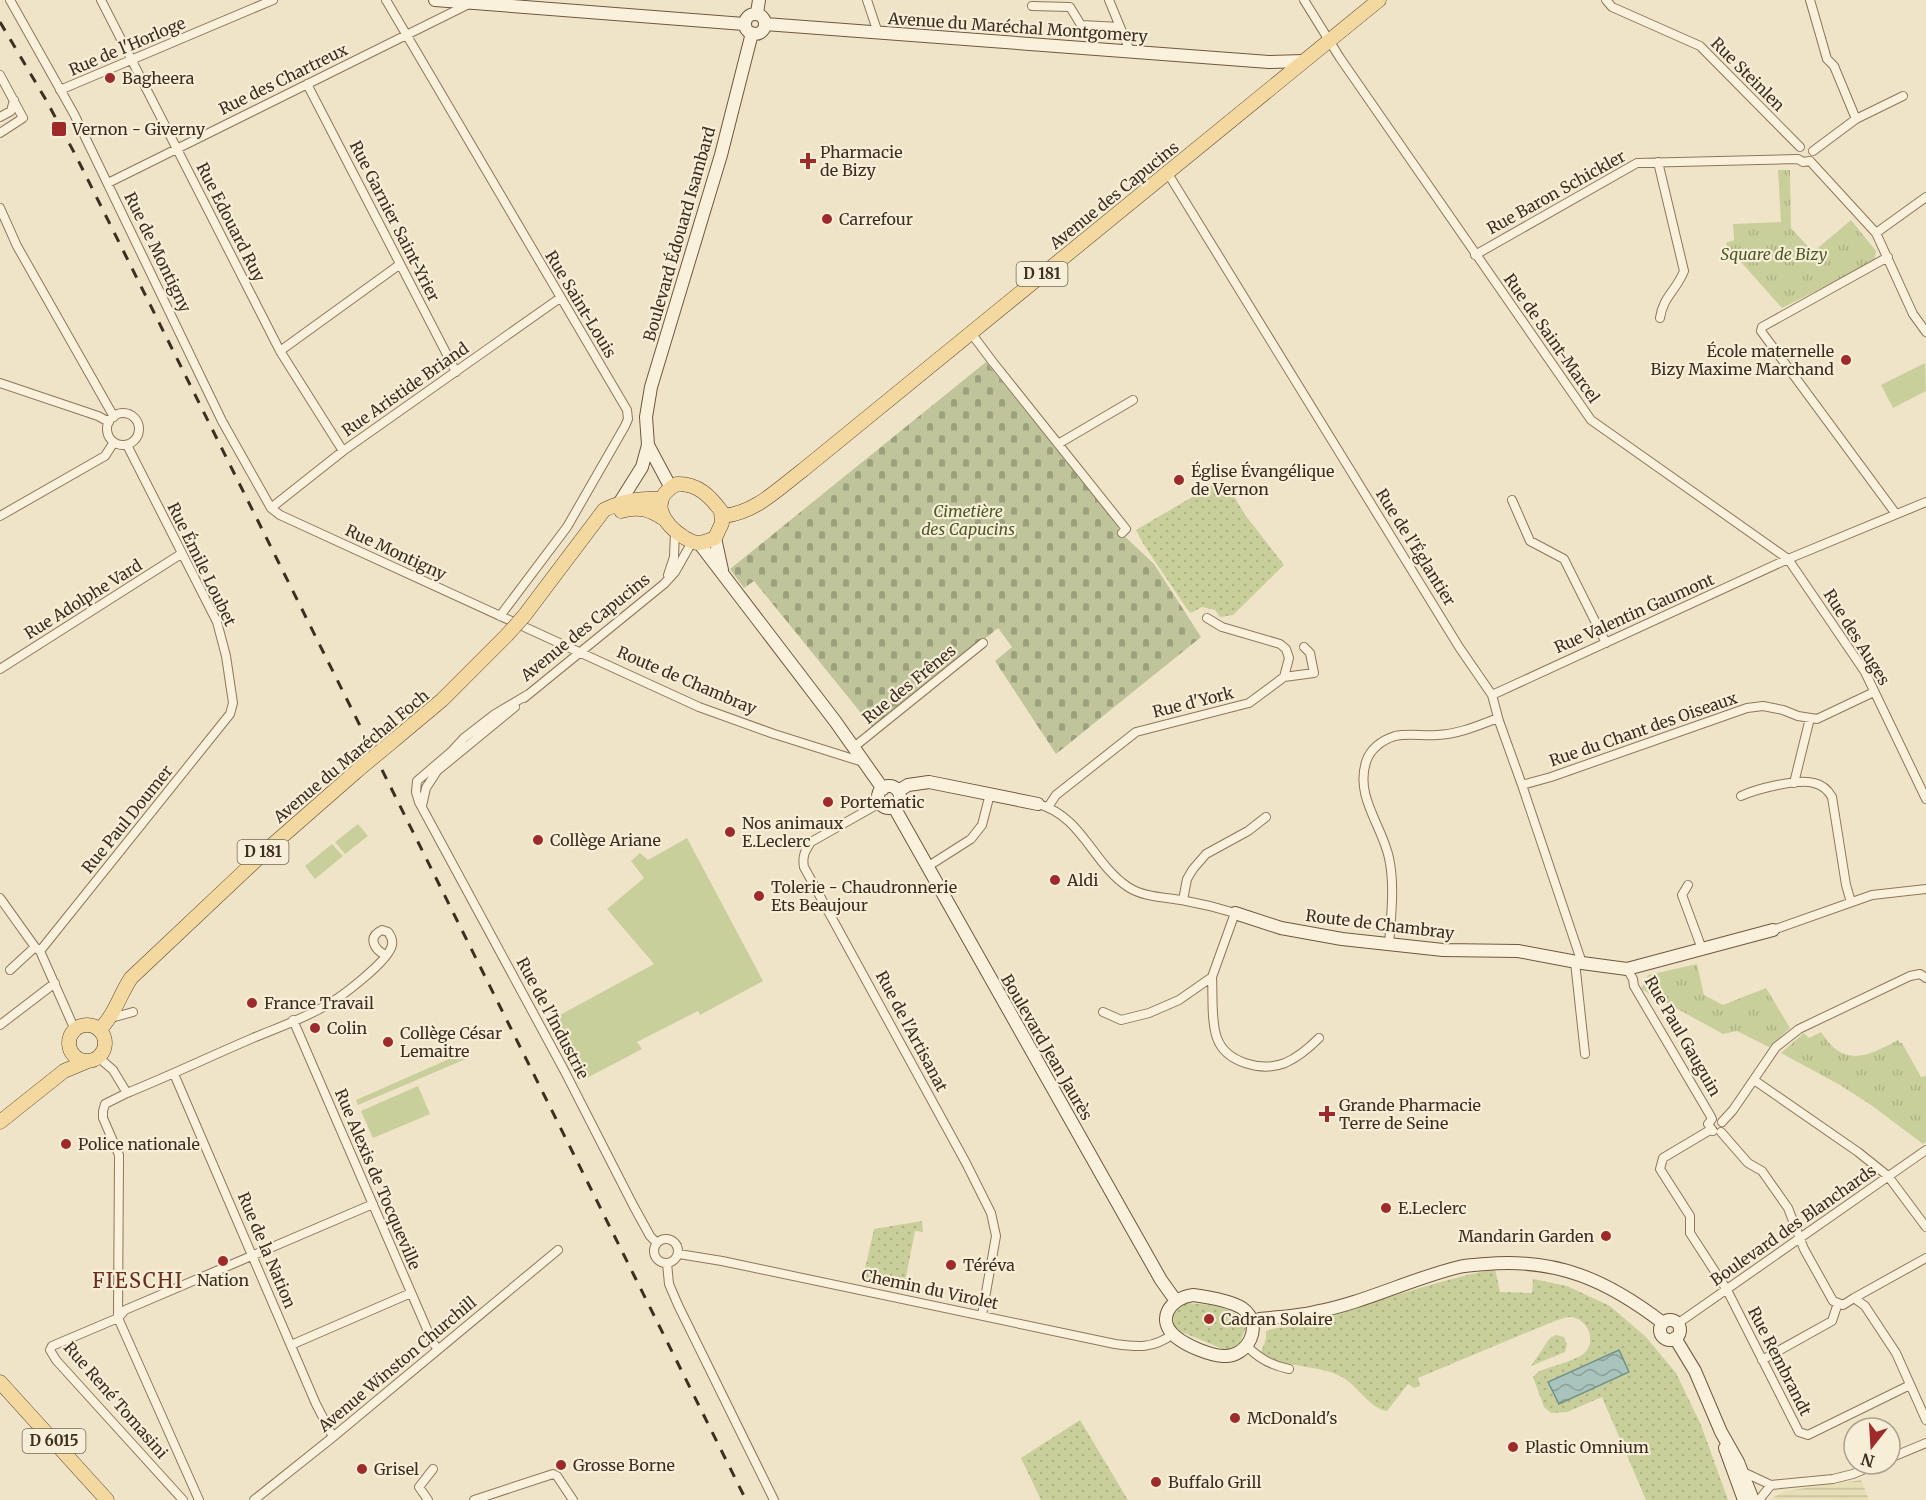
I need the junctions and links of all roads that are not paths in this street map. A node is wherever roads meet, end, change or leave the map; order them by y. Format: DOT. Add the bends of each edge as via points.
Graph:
graph roads {
  1 [pos="10,0"];
  2 [pos="101,0"];
  3 [pos="273,0"];
  4 [pos="386,0"];
  5 [pos="435,0"];
  6 [pos="759,0"];
  7 [pos="867,0"];
  8 [pos="1109,0"];
  9 [pos="1304,0"];
  10 [pos="1379,0"];
  11 [pos="1606,0"];
  12 [pos="1810,0"];
  13 [pos="472,1"];
  14 [pos="1032,6"];
  15 [pos="757,13"];
  16 [pos="765,24"];
  17 [pos="1120,27"];
  18 [pos="748,29"];
  19 [pos="878,33"];
  20 [pos="407,35"];
  21 [pos="1329,41"];
  22 [pos="1130,51"];
  23 [pos="131,60"];
  24 [pos="1269,62"];
  25 [pos="1304,62"];
  26 [pos="0,75"];
  27 [pos="1282,80"];
  28 [pos="308,84"];
  29 [pos="60,90"];
  30 [pos="1903,96"];
  31 [pos="14,100"];
  32 [pos="0,117"];
  33 [pos="1856,119"];
  34 [pos="0,133"];
  35 [pos="1800,147"];
  36 [pos="176,148"];
  37 [pos="1813,151"];
  38 [pos="1798,159"];
  39 [pos="1810,160"];
  40 [pos="1658,162"];
  41 [pos="1167,172"];
  42 [pos="108,183"];
  43 [pos="1926,197"];
  44 [pos="0,208"];
  45 [pos="1876,233"];
  46 [pos="1475,255"];
  47 [pos="1888,257"];
  48 [pos="399,265"];
  49 [pos="560,298"];
  50 [pos="1660,318"];
  51 [pos="1926,332"];
  52 [pos="971,333"];
  53 [pos="280,351"];
  54 [pos="456,372"];
  55 [pos="0,383"];
  56 [pos="1133,400"];
  57 [pos="111,419"];
  58 [pos="114,442"];
  59 [pos="1058,444"];
  60 [pos="127,445"];
  61 [pos="648,445"];
  62 [pos="343,451"];
  63 [pos="667,493"];
  64 [pos="1512,500"];
  65 [pos="620,502"];
  66 [pos="1926,502"];
  67 [pos="271,508"];
  68 [pos="1896,514"];
  69 [pos="280,515"];
  70 [pos="0,516"];
  71 [pos="723,516"];
  72 [pos="664,519"];
  73 [pos="592,523"];
  74 [pos="675,531"];
  75 [pos="1122,533"];
  76 [pos="716,538"];
  77 [pos="696,543"];
  78 [pos="181,554"];
  79 [pos="1788,559"];
  80 [pos="722,571"];
  81 [pos="664,584"];
  82 [pos="500,616"];
  83 [pos="1207,618"];
  84 [pos="983,643"];
  85 [pos="1606,643"];
  86 [pos="1304,647"];
  87 [pos="580,652"];
  88 [pos="0,669"];
  89 [pos="1284,677"];
  90 [pos="1874,692"];
  91 [pos="1492,695"];
  92 [pos="527,696"];
  93 [pos="233,702"];
  94 [pos="1498,718"];
  95 [pos="1810,718"];
  96 [pos="855,747"];
  97 [pos="866,763"];
  98 [pos="1794,783"];
  99 [pos="416,784"];
  100 [pos="1522,785"];
  101 [pos="883,789"];
  102 [pos="898,791"];
  103 [pos="990,794"];
  104 [pos="1741,796"];
  105 [pos="1926,799"];
  106 [pos="880,803"];
  107 [pos="1043,805"];
  108 [pos="422,806"];
  109 [pos="894,807"];
  110 [pos="1266,817"];
  111 [pos="927,867"];
  112 [pos="1688,885"];
  113 [pos="1926,889"];
  114 [pos="0,898"];
  115 [pos="1183,900"];
  116 [pos="1851,902"];
  117 [pos="1235,913"];
  118 [pos="1773,930"];
  119 [pos="1389,945"];
  120 [pos="38,949"];
  121 [pos="1702,949"];
  122 [pos="385,955"];
  123 [pos="1579,963"];
  124 [pos="10,969"];
  125 [pos="1627,969"];
  126 [pos="1212,977"];
  127 [pos="1926,978"];
  128 [pos="55,983"];
  129 [pos="1103,1012"];
  130 [pos="293,1020"];
  131 [pos="0,1026"];
  132 [pos="75,1030"];
  133 [pos="99,1030"];
  134 [pos="1319,1038"];
  135 [pos="71,1050"];
  136 [pos="1586,1054"];
  137 [pos="93,1059"];
  138 [pos="64,1071"];
  139 [pos="174,1074"];
  140 [pos="1754,1080"];
  141 [pos="126,1093"];
  142 [pos="1712,1119"];
  143 [pos="0,1122"];
  144 [pos="1722,1122"];
  145 [pos="1710,1130"];
  146 [pos="1721,1132"];
  147 [pos="1926,1150"];
  148 [pos="1888,1176"];
  149 [pos="373,1204"];
  150 [pos="1926,1227"];
  151 [pos="1801,1238"];
  152 [pos="657,1242"];
  153 [pos="558,1250"];
  154 [pos="679,1254"];
  155 [pos="253,1257"];
  156 [pos="1926,1258"];
  157 [pos="667,1263"];
  158 [pos="1727,1290"];
  159 [pos="411,1293"];
  160 [pos="1854,1298"];
  161 [pos="1176,1300"];
  162 [pos="1838,1303"];
  163 [pos="982,1315"];
  164 [pos="118,1318"];
  165 [pos="1252,1322"];
  166 [pos="1663,1323"];
  167 [pos="1677,1324"];
  168 [pos="1173,1334"];
  169 [pos="1675,1338"];
  170 [pos="291,1346"];
  171 [pos="1248,1346"];
  172 [pos="438,1349"];
  173 [pos="1762,1360"];
  174 [pos="1289,1369"];
  175 [pos="0,1382"];
  176 [pos="1910,1384"];
  177 [pos="0,1396"];
  178 [pos="1926,1420"];
  179 [pos="1721,1432"];
  180 [pos="333,1437"];
  181 [pos="1926,1443"];
  182 [pos="1902,1453"];
  183 [pos="433,1469"];
  184 [pos="1742,1471"];
  185 [pos="1845,1476"];
  186 [pos="83,1480"];
  187 [pos="1771,1485"];
  188 [pos="95,1500"];
  189 [pos="107,1500"];
  190 [pos="183,1500"];
  191 [pos="199,1500"];
  192 [pos="254,1500"];
  193 [pos="428,1500"];
  194 [pos="474,1500"];
  195 [pos="573,1500"];
  196 [pos="774,1500"];
  197 [pos="1744,1500"];
  198 [pos="1753,1500"];
  199 [pos="1759,1500"];
  1 -- 29 [label="street, Rue de Montigny"];
  2 -- 23 [label="street, Rue Edouard Ruy"];
  3 -- 23 [label="street, Rue de l'Horloge"];
  4 -- 20 [label="street, Rue Saint-Louis"];
  5 -- 13 [label="main road"];
  6 -- 15 [label="main road"];
  7 -- 19 [label="street"];
  8 -- 17 [label="street"];
  9 -- 21 [label="street, Rue de Saint-Marcel"];
  10 -- 21 [label="main road, Avenue des Capucins / D 181"];
  11 -- 35 [label="street, Rue Steinlen" via="1612,7 1700,46"];
  12 -- 33 [label="street" via="1827,59 1834,66"];
  13 -- 18 [label="main road"];
  13 -- 20 [label="street, Rue des Chartreux"];
  14 -- 17 [label="street" via="1070,7 1081,25"];
  15 -- 16 [label="main road"];
  15 -- 18 [label="main road" via="748,15"];
  16 -- 18 [label="main road" via="760,33"];
  16 -- 19 [label="main road, Avenue du Maréchal Montgomery"];
  17 -- 22 [label="street"];
  18 -- 61 [label="main road, Boulevard Édouard Isambard" via="722,155 651,387 646,417"];
  19 -- 22 [label="main road, Avenue du Maréchal Montgomery"];
  20 -- 28 [label="street, Rue des Chartreux"];
  20 -- 49 [label="street, Rue Saint-Louis"];
  21 -- 25 [label="main road, Avenue des Capucins / D 181"];
  21 -- 46 [label="street, Rue de Saint-Marcel"];
  22 -- 24 [label="main road, Avenue du Maréchal Montgomery"];
  23 -- 29 [label="street, Rue de l'Horloge"];
  23 -- 36 [label="street, Rue Edouard Ruy"];
  24 -- 25 [label="main road, Avenue du Maréchal Montgomery"];
  24 -- 27 [label="main road"];
  25 -- 27 [label="main road, Avenue des Capucins / D 181"];
  26 -- 31 [label="street"];
  27 -- 41 [label="main road, Avenue des Capucins / D 181"];
  28 -- 36 [label="street, Rue des Chartreux"];
  28 -- 48 [label="street, Rue Garnier Saint-Yrier"];
  29 -- 42 [label="street, Rue de Montigny"];
  30 -- 33 [label="street"];
  31 -- 32 [label="street" via="11,111"];
  31 -- 34 [label="street" via="23,118"];
  33 -- 37 [label="street"];
  35 -- 37 [label="street" via="1807,146"];
  35 -- 38 [label="street" via="1796,152"];
  36 -- 42 [label="street, Rue des Chartreux"];
  36 -- 53 [label="street, Rue Edouard Ruy"];
  37 -- 39 [label="street"];
  38 -- 39 [label="street"];
  38 -- 40 [label="street, Rue Baron Schickler"];
  39 -- 45 [label="street"];
  40 -- 46 [label="street, Rue Baron Schickler" via="1637,163"];
  40 -- 50 [label="street" via="1684,271 1662,305"];
  41 -- 52 [label="main road, Avenue des Capucins / D 181"];
  41 -- 91 [label="street, Rue de l'Églantier"];
  42 -- 67 [label="street, Rue de Montigny" via="222,421"];
  43 -- 45 [label="street"];
  44 -- 57 [label="street"];
  45 -- 47 [label="street"];
  46 -- 79 [label="street, Rue de Saint-Marcel" via="1591,420"];
  47 -- 51 [label="street" via="1913,314"];
  47 -- 68 [label="street" via="1785,313 1761,331"];
  48 -- 53 [label="street"];
  48 -- 54 [label="street, Rue Garnier Saint-Yrier"];
  49 -- 54 [label="street, Rue Aristide Briand"];
  49 -- 82 [label="street, Rue Saint-Louis" via="627,410 628,419 567,527"];
  52 -- 59 [label="street"];
  52 -- 71 [label="main road, Avenue des Capucins / D 181" via="756,505"];
  53 -- 62 [label="street, Rue Edouard Ruy"];
  54 -- 62 [label="street, Rue Aristide Briand"];
  55 -- 57 [label="street"];
  56 -- 59 [label="street"];
  57 -- 58 [label="street" via="108,429"];
  57 -- 60 [label="street" via="121,413 136,419 138,434"];
  58 -- 60 [label="street"];
  58 -- 70 [label="street" via="105,456"];
  59 -- 75 [label="street" via="1126,529"];
  60 -- 78 [label="street, Rue Émile Loubet"];
  61 -- 63 [label="main road, Boulevard Édouard Isambard"];
  61 -- 65 [label="main road, Boulevard Édouard Isambard" via="642,468"];
  62 -- 67 [label="street, Rue Aristide Briand"];
  63 -- 65 [label="main road, Avenue du Maréchal Foch / D 181"];
  63 -- 71 [label="main road, D 181" via="677,484 693,486 709,497"];
  63 -- 72 [label="main road" via="660,512"];
  64 -- 85 [label="street" via="1530,541 1564,559"];
  65 -- 73 [label="main road, Avenue du Maréchal Foch / D 181" via="604,510"];
  66 -- 68 [label="street"];
  67 -- 69 [label="street, Rue de Montigny"];
  68 -- 79 [label="street"];
  69 -- 82 [label="street, Rue Montigny"];
  71 -- 76 [label="main road"];
  72 -- 73 [label="main road" via="645,509 631,508"];
  72 -- 74 [label="main road"];
  73 -- 133 [label="main road, Avenue du Maréchal Foch / D 181, bridge" via="507,635 442,700 270,847 131,978 111,1018"];
  74 -- 77 [label="main road"];
  74 -- 81 [label="street, Avenue des Capucins" via="674,557"];
  76 -- 77 [label="main road"];
  76 -- 80 [label="main road"];
  77 -- 80 [label="main road"];
  77 -- 81 [label="street, Avenue des Capucins"];
  78 -- 88 [label="street, Rue Adolphe Vard"];
  78 -- 93 [label="street, Rue Émile Loubet" via="217,622"];
  79 -- 85 [label="street, Rue Valentin Gaumont"];
  79 -- 90 [label="street, Rue des Auges" via="1865,672"];
  80 -- 96 [label="main road"];
  81 -- 87 [label="street, Avenue des Capucins"];
  82 -- 87 [label="street, Route de Chambray"];
  83 -- 89 [label="street" via="1222,627 1280,644 1290,658"];
  84 -- 96 [label="street, Rue des Frênes"];
  85 -- 91 [label="street, Rue Valentin Gaumont"];
  86 -- 89 [label="street" via="1310,653 1314,673"];
  87 -- 92 [label="street, Avenue des Capucins"];
  87 -- 97 [label="street, Route de Chambray" via="699,707"];
  89 -- 107 [label="street, Rue d'York" via="1249,703 1136,732"];
  90 -- 95 [label="street" via="1817,719"];
  90 -- 105 [label="street, Rue des Auges"];
  91 -- 94 [label="street, Rue de l'Églantier"];
  92 -- 99 [label="street, Avenue des Capucins" via="464,738"];
  92 -- 108 [label="street, Avenue des Capucins" via="437,771 428,782"];
  93 -- 120 [label="street, Rue Paul Doumer" via="230,714"];
  94 -- 100 [label="street, Rue de l'Églantier"];
  94 -- 119 [label="street" via="1461,733 1397,735 1368,754 1363,772 1364,791 1389,857 1393,885"];
  95 -- 98 [label="street"];
  95 -- 100 [label="street, Rue du Chant des Oiseaux" via="1763,706 1747,708"];
  96 -- 97 [label="main road"];
  97 -- 101 [label="main road"];
  98 -- 104 [label="street"];
  98 -- 116 [label="street" via="1817,783 1832,797"];
  99 -- 108 [label="street, Rue de l'Industrie"];
  100 -- 123 [label="street, Rue de l'Églantier"];
  101 -- 102 [label="main road" via="891,787"];
  101 -- 106 [label="main road"];
  102 -- 103 [label="main road, Route de Chambray" via="929,782"];
  102 -- 109 [label="main road" via="900,801"];
  103 -- 107 [label="main road, Route de Chambray"];
  103 -- 111 [label="street" via="982,825 971,839"];
  106 -- 109 [label="main road"];
  106 -- 163 [label="street, Rue de l'Artisanat" via="811,842 803,858 804,867 991,1213 996,1236"];
  107 -- 115 [label="street, Route de Chambray" via="1076,827 1117,879 1131,889"];
  108 -- 152 [label="street, Rue de l'Industrie" via="633,1205"];
  109 -- 111 [label="main road, Boulevard Jean Jaurès"];
  110 -- 115 [label="street" via="1206,854 1192,869"];
  111 -- 161 [label="main road, Boulevard Jean Jaurès"];
  112 -- 121 [label="street" via="1682,895"];
  113 -- 116 [label="street, Route de Chambray" via="1872,895"];
  114 -- 120 [label="street"];
  115 -- 117 [label="street, Route de Chambray"];
  116 -- 118 [label="street, Route de Chambray"];
  117 -- 119 [label="main road, Route de Chambray" via="1281,928"];
  117 -- 126 [label="street"];
  118 -- 121 [label="main road, Route de Chambray"];
  119 -- 123 [label="main road, Route de Chambray" via="1518,951"];
  120 -- 124 [label="street, Rue Paul Doumer"];
  120 -- 128 [label="street"];
  121 -- 125 [label="main road, Route de Chambray"];
  122 -- 130 [label="street" via="343,995"];
  123 -- 125 [label="main road, Route de Chambray"];
  123 -- 136 [label="street, Rue de l'Églantier"];
  125 -- 142 [label="street, Rue Paul Gauguin"];
  126 -- 129 [label="street" via="1179,1000 1149,1013 1121,1020"];
  126 -- 134 [label="street" via="1217,1038 1236,1059 1248,1064 1284,1063 1305,1052"];
  127 -- 140 [label="street" via="1920,974 1910,976 1799,1029 1776,1047"];
  128 -- 131 [label="street"];
  128 -- 132 [label="street"];
  130 -- 139 [label="street"];
  130 -- 149 [label="street, Rue Alexis de Tocqueville"];
  132 -- 133 [label="main road" via="89,1025"];
  132 -- 135 [label="main road" via="70,1039"];
  133 -- 137 [label="main road" via="105,1041 102,1052"];
  135 -- 137 [label="main road" via="77,1058"];
  135 -- 138 [label="main road"];
  137 -- 138 [label="main road"];
  137 -- 141 [label="street" via="113,1070"];
  138 -- 143 [label="main road"];
  139 -- 141 [label="street"];
  139 -- 155 [label="street, Rue de la Nation"];
  140 -- 144 [label="street"];
  140 -- 148 [label="street"];
  141 -- 164 [label="street" via="105,1104 103,1111 119,1155"];
  142 -- 144 [label="street, Rue Paul Gauguin"];
  142 -- 145 [label="street, Rue Paul Gauguin" via="1708,1124"];
  144 -- 146 [label="street"];
  145 -- 146 [label="street"];
  145 -- 158 [label="street, Rue Rembrandt" via="1663,1158 1660,1169 1690,1216 1690,1233"];
  146 -- 151 [label="street" via="1748,1163 1762,1171 1788,1208"];
  147 -- 148 [label="street, Boulevard des Blanchards"];
  148 -- 150 [label="street"];
  148 -- 151 [label="street, Boulevard des Blanchards"];
  149 -- 155 [label="street"];
  149 -- 159 [label="street, Rue Alexis de Tocqueville"];
  151 -- 158 [label="street, Boulevard des Blanchards"];
  151 -- 162 [label="street" via="1833,1302"];
  152 -- 154 [label="street" via="672,1240"];
  152 -- 157 [label="street" via="656,1258"];
  153 -- 172 [label="street, Avenue Winston Churchill"];
  154 -- 157 [label="street"];
  154 -- 163 [label="street, Chemin du Virolet"];
  155 -- 164 [label="street" via="125,1310"];
  155 -- 170 [label="street, Rue de la Nation"];
  156 -- 160 [label="street"];
  157 -- 196 [label="street" via="669,1284 678,1305"];
  158 -- 167 [label="street, Boulevard des Blanchards"];
  158 -- 173 [label="street, Rue Rembrandt"];
  159 -- 170 [label="street"];
  159 -- 172 [label="street, Rue Alexis de Tocqueville"];
  160 -- 162 [label="street" via="1843,1305"];
  160 -- 176 [label="street" via="1865,1306 1896,1353"];
  161 -- 165 [label="main road" via="1193,1295 1220,1301 1241,1308"];
  161 -- 168 [label="main road" via="1167,1313"];
  162 -- 173 [label="street" via="1832,1321"];
  163 -- 168 [label="street, Chemin du Virolet" via="1142,1348"];
  164 -- 190 [label="street, Rue René Tomasini" via="50,1350"];
  164 -- 191 [label="street"];
  165 -- 166 [label="main road" via="1316,1312 1460,1267 1526,1262 1561,1268 1604,1285"];
  165 -- 171 [label="main road"];
  166 -- 167 [label="main road" via="1672,1320"];
  166 -- 169 [label="main road" via="1661,1335"];
  167 -- 169 [label="main road" via="1679,1333"];
  168 -- 171 [label="main road" via="1186,1344 1221,1356 1237,1354"];
  169 -- 179 [label="main road" via="1695,1371"];
  170 -- 180 [label="street, Rue de la Nation"];
  171 -- 174 [label="street" via="1279,1367"];
  172 -- 180 [label="street, Avenue Winston Churchill"];
  173 -- 176 [label="street, Rue Rembrandt" via="1799,1432 1808,1435"];
  175 -- 186 [label="main road, D 6015"];
  176 -- 178 [label="street"];
  177 -- 186 [label="main road, D 6015"];
  179 -- 184 [label="main road"];
  179 -- 197 [label="main road"];
  180 -- 192 [label="street, Avenue Winston Churchill"];
  181 -- 182 [label="street"];
  183 -- 193 [label="street" via="419,1486"];
  184 -- 187 [label="street"];
  184 -- 198 [label="main road"];
  185 -- 187 [label="street"];
  186 -- 188 [label="main road, D 6015"];
  186 -- 189 [label="main road, D 6015"];
  187 -- 199 [label="street"];
  194 -- 195 [label="street" via="553,1474"];
}
